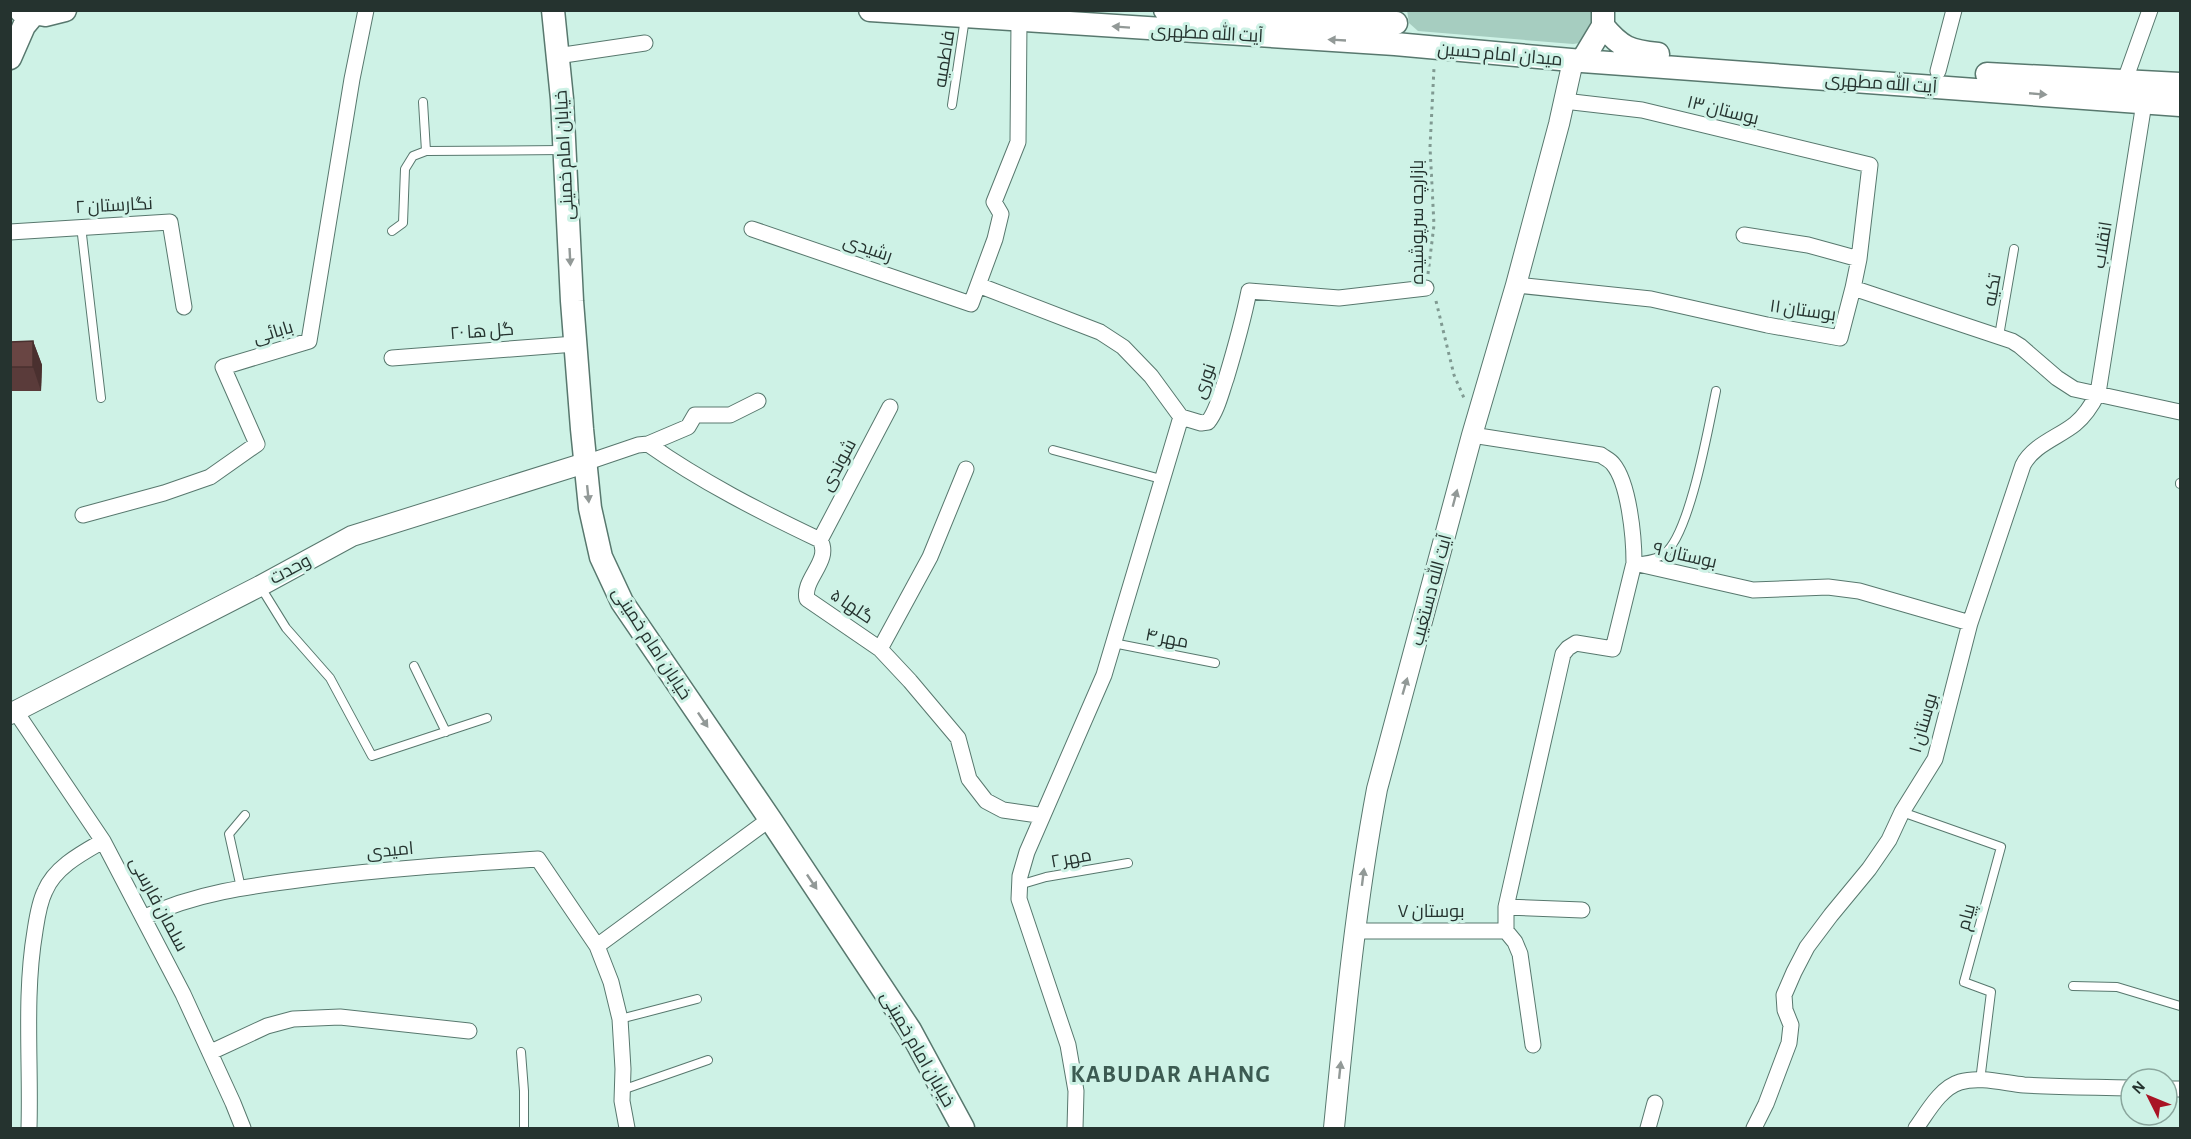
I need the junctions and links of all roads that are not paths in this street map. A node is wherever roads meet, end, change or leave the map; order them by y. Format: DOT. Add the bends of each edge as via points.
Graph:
graph roads {
  1 [pos="65,10"];
  2 [pos="366,10"];
  3 [pos="553,10"];
  4 [pos="870,10"];
  5 [pos="1056,10"];
  6 [pos="1165,10"];
  7 [pos="1954,10"];
  8 [pos="2150,10"];
  9 [pos="27,12"];
  10 [pos="965,14"];
  11 [pos="1603,18"];
  12 [pos="1019,21"];
  13 [pos="1396,26"];
  14 [pos="645,44"];
  15 [pos="557,56"];
  16 [pos="10,58"];
  17 [pos="1578,61"];
  18 [pos="1938,71"];
  19 [pos="2125,80"];
  20 [pos="2181,84"];
  21 [pos="1564,101"];
  22 [pos="423,102"];
  23 [pos="2144,103"];
  24 [pos="952,105"];
  25 [pos="2181,105"];
  26 [pos="564,150"];
  27 [pos="426,151"];
  28 [pos="81,226"];
  29 [pos="752,229"];
  30 [pos="392,231"];
  31 [pos="10,232"];
  32 [pos="1744,235"];
  33 [pos="2014,249"];
  34 [pos="1859,259"];
  35 [pos="978,285"];
  36 [pos="1516,285"];
  37 [pos="1426,288"];
  38 [pos="1853,288"];
  39 [pos="184,307"];
  40 [pos="1999,336"];
  41 [pos="575,344"];
  42 [pos="392,358"];
  43 [pos="1716,390"];
  44 [pos="2098,393"];
  45 [pos="102,398"];
  46 [pos="758,401"];
  47 [pos="890,407"];
  48 [pos="2181,412"];
  49 [pos="1180,417"];
  50 [pos="1473,429"];
  51 [pos="648,444"];
  52 [pos="1053,450"];
  53 [pos="585,463"];
  54 [pos="966,469"];
  55 [pos="1161,479"];
  56 [pos="83,514"];
  57 [pos="820,540"];
  58 [pos="1634,563"];
  59 [pos="260,586"];
  60 [pos="1970,622"];
  61 [pos="1113,643"];
  62 [pos="880,649"];
  63 [pos="1215,663"];
  64 [pos="414,666"];
  65 [pos="13,713"];
  66 [pos="487,718"];
  67 [pos="446,732"];
  68 [pos="1902,812"];
  69 [pos="245,815"];
  70 [pos="770,819"];
  71 [pos="1040,821"];
  72 [pos="104,841"];
  73 [pos="1128,863"];
  74 [pos="1019,885"];
  75 [pos="242,888"];
  76 [pos="1506,907"];
  77 [pos="1582,910"];
  78 [pos="145,917"];
  79 [pos="1356,931"];
  80 [pos="1506,931"];
  81 [pos="597,946"];
  82 [pos="2073,986"];
  83 [pos="697,999"];
  84 [pos="2181,1006"];
  85 [pos="620,1019"];
  86 [pos="469,1031"];
  87 [pos="1533,1045"];
  88 [pos="211,1052"];
  89 [pos="521,1052"];
  90 [pos="708,1060"];
  91 [pos="1980,1081"];
  92 [pos="2119,1088"];
  93 [pos="622,1090"];
  94 [pos="1655,1103"];
  95 [pos="28,1128"];
  96 [pos="243,1128"];
  97 [pos="524,1128"];
  98 [pos="627,1128"];
  99 [pos="963,1128"];
  100 [pos="1076,1128"];
  101 [pos="1334,1128"];
  102 [pos="1648,1128"];
  103 [pos="1754,1128"];
  104 [pos="1916,1128"];
  1 -- 9 [label="main road" via="45,15"];
  2 -- 56 [label="street, بابائی" via="309,341 224,367 257,444 210,477"];
  3 -- 15 [label="main road, خیابان امام خمینی"];
  4 -- 10 [label="main road, آیت الله مطهری"];
  5 -- 12 [label="main road, آیت الله مطهری"];
  6 -- 13 [label="main road, آیت الله مطهری"];
  7 -- 18 [label="street"];
  8 -- 19 [label="street"];
  9 -- 16 [label="main road"];
  10 -- 12 [label="main road, آیت الله مطهری"];
  10 -- 24 [label="lane, فاطمیه"];
  11 -- 17 [label="main road, میدان امام حسین"];
  11 -- 18 [label="main road, آیت الله مطهری" via="1621,45 1630,50"];
  13 -- 12 [label="main road, آیت الله مطهری, one-way"];
  12 -- 35 [label="street" via="1018,142 994,202 1001,214"];
  13 -- 17 [label="main road, میدان امام حسین" via="1435,48"];
  14 -- 15 [label="street"];
  15 -- 26 [label="main road, خیابان امام خمینی"];
  17 -- 21 [label="street, آیت الله دستغیب"];
  17 -- 23 [label="main road, آیت الله مطهری, one-way"];
  18 -- 19 [label="main road, آیت الله مطهری"];
  19 -- 20 [label="main road, آیت الله مطهری"];
  21 -- 34 [label="street, بوستان ۱۳" via="1642,110 1870,165"];
  21 -- 36 [label="street, آیت الله دستغیب"];
  22 -- 27 [label="lane"];
  23 -- 25 [label="main road, آیت الله مطهری"];
  23 -- 44 [label="street, انقلاب"];
  26 -- 27 [label="lane"];
  26 -- 41 [label="main road, خیابان امام خمینی, one-way"];
  27 -- 30 [label="lane" via="413,156 405,169 403,223"];
  28 -- 31 [label="street, نگارستان ۲"];
  28 -- 39 [label="street, نگارستان ۲" via="170,222"];
  28 -- 45 [label="lane"];
  29 -- 35 [label="street, رشیدی" via="971,304"];
  32 -- 34 [label="street" via="1808,245"];
  33 -- 40 [label="lane, تکیه"];
  34 -- 38 [label="street"];
  35 -- 49 [label="street, نوری" via="1100,332 1123,347 1151,376"];
  36 -- 38 [label="street, بوستان ۱۱" via="1651,299 1840,338"];
  36 -- 50 [label="street, آیت الله دستغیب"];
  37 -- 49 [label="street, نوری" via="1339,298 1250,291 1240,334 1211,418 1201,423"];
  38 -- 40 [label="street, بوستان ۱۱"];
  40 -- 44 [label="street, بوستان ۱۱" via="2020,346 2074,389"];
  41 -- 42 [label="street, گل ها ۲۰"];
  41 -- 53 [label="main road, خیابان امام خمینی"];
  43 -- 58 [label="lane" via="1693,492 1679,531 1665,554"];
  44 -- 48 [label="street, بوستان ۱۱"];
  44 -- 60 [label="street, بوستان ۱" via="2077,423 2026,459"];
  46 -- 51 [label="street" via="730,416 695,415 688,427"];
  47 -- 57 [label="street, شوندی"];
  49 -- 55 [label="street"];
  50 -- 58 [label="street, بوستان ۹" via="1601,455 1611,462 1626,497"];
  79 -- 50 [label="street, آیت الله دستغیب, one-way" via="1377,789"];
  51 -- 53 [label="street"];
  51 -- 57 [label="street" via="727,492"];
  52 -- 55 [label="lane"];
  53 -- 59 [label="street, وحدت" via="352,536"];
  53 -- 70 [label="main road, خیابان امام خمینی, one-way" via="601,557 622,602"];
  54 -- 62 [label="street" via="930,557"];
  55 -- 61 [label="street"];
  57 -- 62 [label="street, گلها ۵" via="824,547 822,557 805,593 807,599"];
  58 -- 60 [label="street, بوستان ۹" via="1753,590 1828,587 1859,591"];
  58 -- 76 [label="street" via="1613,649 1576,643 1563,654"];
  59 -- 65 [label="street, وحدت"];
  59 -- 67 [label="lane" via="286,628 330,678 372,756"];
  60 -- 68 [label="street, بوستان ۱" via="1935,759"];
  61 -- 63 [label="lane, مهر ۴"];
  61 -- 71 [label="street" via="1104,675"];
  62 -- 71 [label="street, گلها ۵" via="958,738 966,773 975,790 1003,810 1038,815"];
  64 -- 67 [label="lane"];
  65 -- 72 [label="street, سلمان فارسی"];
  66 -- 67 [label="lane"];
  68 -- 91 [label="lane, پیام" via="2001,847 1964,982 1991,992"];
  68 -- 103 [label="street, بوستان ۱" via="1889,840 1807,947 1794,972 1785,995 1791,1025 1789,1043"];
  69 -- 75 [label="lane" via="229,834"];
  70 -- 81 [label="street"];
  70 -- 99 [label="main road, خیابان امام خمینی, one-way" via="910,1030"];
  71 -- 74 [label="street"];
  72 -- 78 [label="street, سلمان فارسی"];
  72 -- 95 [label="street" via="69,861 55,875 38,912 29,966"];
  73 -- 74 [label="lane, مهر ۲"];
  74 -- 100 [label="street" via="1018,899 1068,1045 1076,1091"];
  75 -- 78 [label="street, امیدی" via="183,901"];
  75 -- 81 [label="street, امیدی" via="366,871 538,859"];
  76 -- 77 [label="street"];
  76 -- 80 [label="street"];
  78 -- 88 [label="street, سلمان فارسی"];
  79 -- 80 [label="street, بوستان ۷"];
  101 -- 79 [label="street, آیت الله دستغیب, one-way"];
  80 -- 87 [label="street" via="1520,954"];
  81 -- 85 [label="street"];
  82 -- 84 [label="lane" via="2116,987"];
  83 -- 85 [label="lane"];
  85 -- 93 [label="street"];
  86 -- 88 [label="street" via="340,1017 292,1019"];
  88 -- 96 [label="street, سلمان فارسی"];
  89 -- 97 [label="lane"];
  90 -- 93 [label="lane"];
  91 -- 92 [label="street"];
  91 -- 104 [label="street" via="1959,1082 1947,1089"];
  93 -- 98 [label="street"];
  94 -- 102 [label="street"];
}
